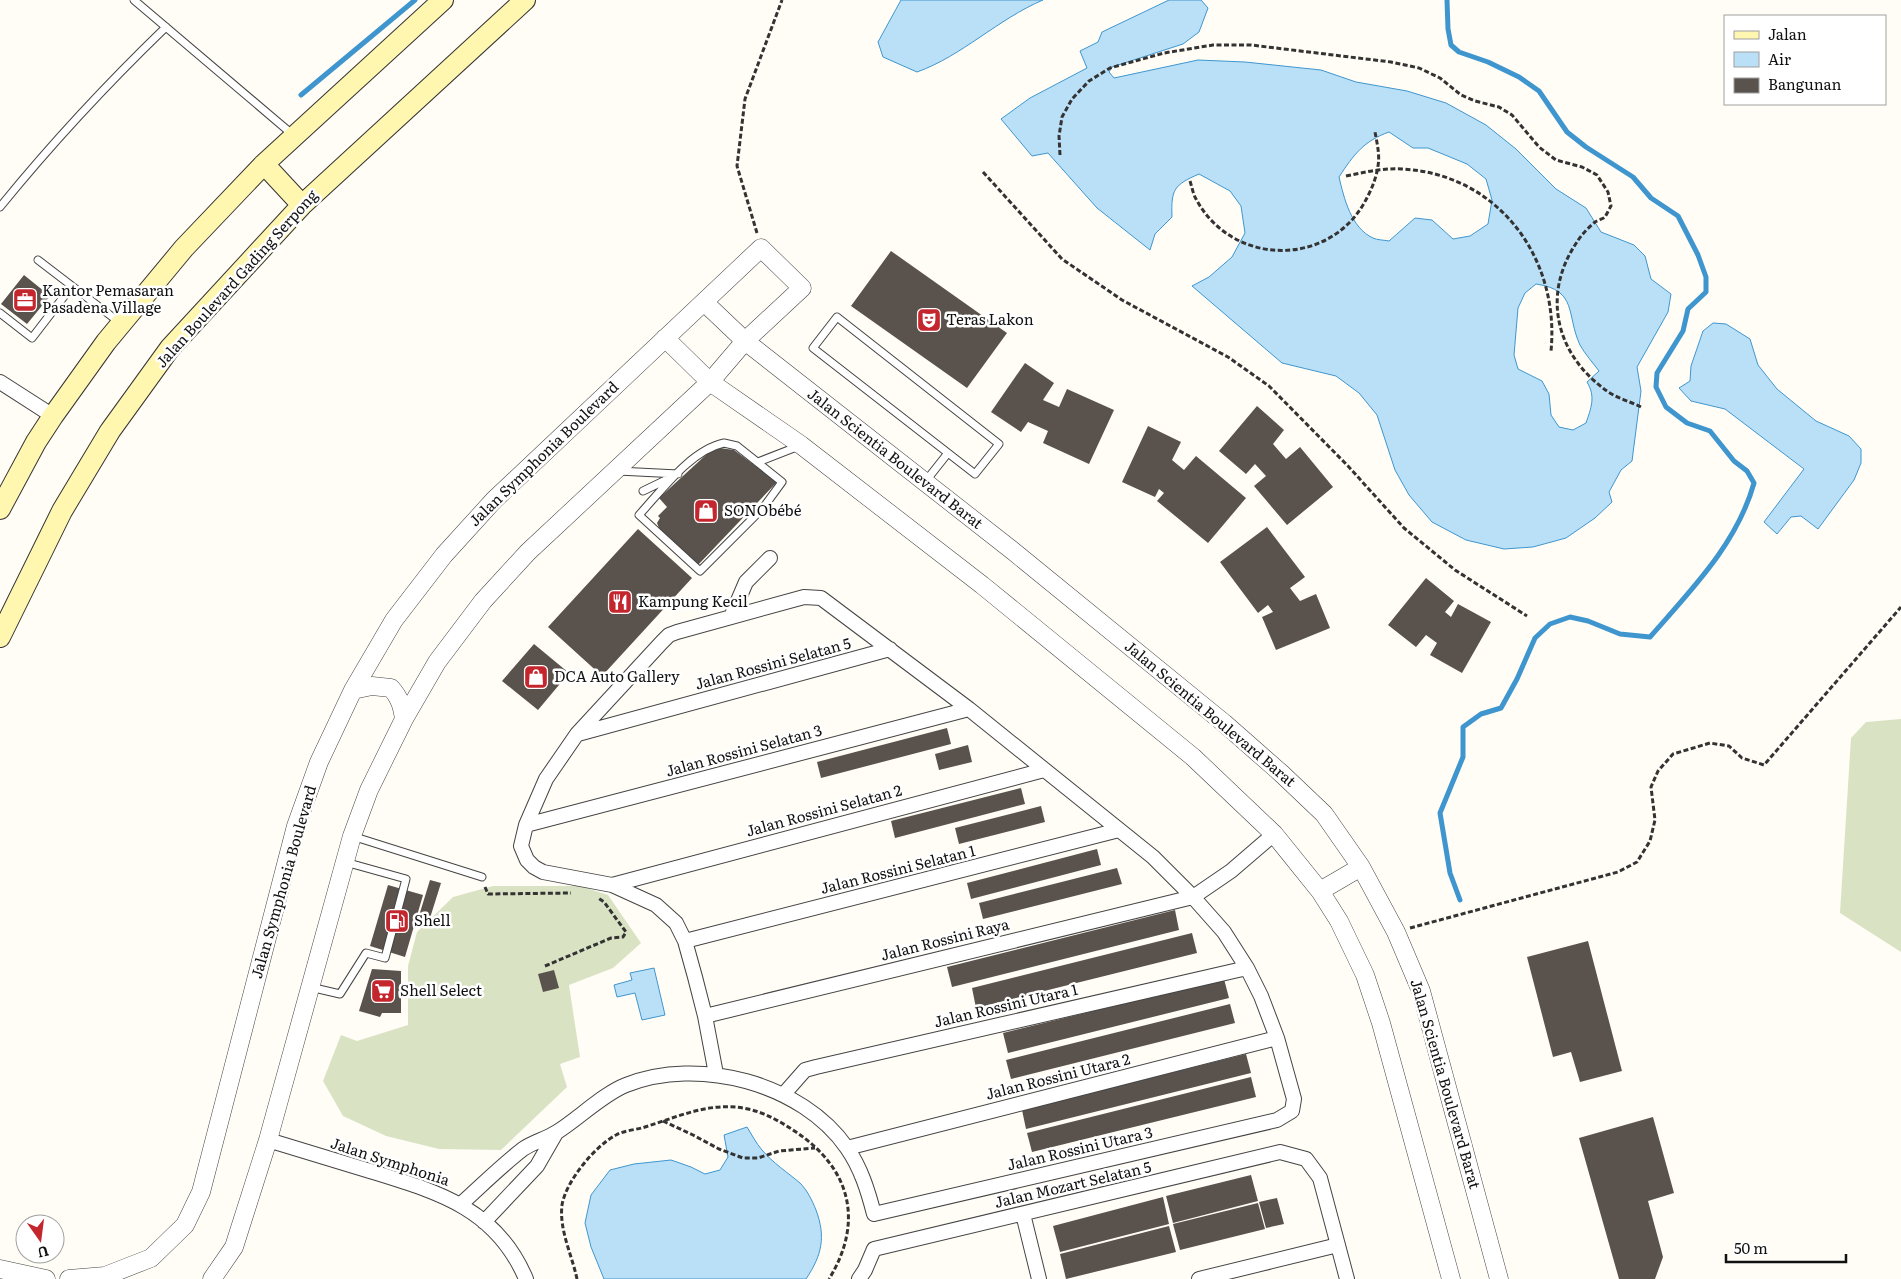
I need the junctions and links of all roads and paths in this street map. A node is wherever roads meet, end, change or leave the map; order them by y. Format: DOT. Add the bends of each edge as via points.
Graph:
graph roads {
  1 [pos="134,0"];
  2 [pos="525,0"];
  3 [pos="782,0"];
  4 [pos="435,4"];
  5 [pos="166,27"];
  6 [pos="1375,132"];
  7 [pos="295,136"];
  8 [pos="1060,155"];
  9 [pos="264,164"];
  10 [pos="983,172"];
  11 [pos="1346,176"];
  12 [pos="1190,181"];
  13 [pos="302,205"];
  14 [pos="0,207"];
  15 [pos="761,248"];
  16 [pos="38,260"];
  17 [pos="72,286"];
  18 [pos="704,302"];
  19 [pos="1551,311"];
  20 [pos="1557,312"];
  21 [pos="0,313"];
  22 [pos="121,324"];
  23 [pos="665,338"];
  24 [pos="745,341"];
  25 [pos="1551,352"];
  26 [pos="0,382"];
  27 [pos="710,382"];
  28 [pos="1641,407"];
  29 [pos="53,416"];
  30 [pos="801,446"];
  31 [pos="948,453"];
  32 [pos="758,462"];
  33 [pos="614,471"];
  34 [pos="678,474"];
  35 [pos="925,482"];
  36 [pos="643,490"];
  37 [pos="0,509"];
  38 [pos="770,558"];
  39 [pos="1901,607"];
  40 [pos="1527,616"];
  41 [pos="731,617"];
  42 [pos="0,637"];
  43 [pos="890,649"];
  44 [pos="354,690"];
  45 [pos="969,709"];
  46 [pos="404,720"];
  47 [pos="577,734"];
  48 [pos="1044,770"];
  49 [pos="526,825"];
  50 [pos="1119,830"];
  51 [pos="1274,834"];
  52 [pos="352,836"];
  53 [pos="345,862"];
  54 [pos="1361,867"];
  55 [pos="482,877"];
  56 [pos="612,885"];
  57 [pos="1320,891"];
  58 [pos="572,893"];
  59 [pos="597,897"];
  60 [pos="1193,897"];
  61 [pos="1396,932"];
  62 [pos="685,941"];
  63 [pos="545,966"];
  64 [pos="1247,968"];
  65 [pos="310,987"];
  66 [pos="705,1016"];
  67 [pos="1277,1038"];
  68 [pos="716,1074"];
  69 [pos="784,1095"];
  70 [pos="662,1121"];
  71 [pos="556,1133"];
  72 [pos="268,1140"];
  73 [pos="815,1148"];
  74 [pos="847,1148"];
  75 [pos="461,1204"];
  76 [pos="1023,1214"];
  77 [pos="484,1222"];
  78 [pos="1338,1245"];
  79 [pos="0,1268"];
  80 [pos="15,1276"];
  81 [pos="46,1279"];
  82 [pos="69,1279"];
  83 [pos="212,1279"];
  84 [pos="526,1279"];
  85 [pos="577,1279"];
  86 [pos="829,1279"];
  87 [pos="859,1279"];
  88 [pos="1039,1279"];
  89 [pos="1199,1279"];
  90 [pos="1347,1279"];
  91 [pos="1451,1279"];
  92 [pos="1499,1279"];
  1 -- 5 [label="lane"];
  2 -- 13 [label="main road, Jalan Boulevard Gading Serpong"];
  3 -- 15 [label="path" via="746,99 738,166"];
  4 -- 7 [label="main road"];
  5 -- 7 [label="lane"];
  5 -- 14 [label="lane" via="110,81"];
  6 -- 12 [label="path, bridge" via="1378,166 1370,193 1350,224 1313,246 1290,251 1264,250 1225,233 1196,199"];
  7 -- 9 [label="main road"];
  8 -- 20 [label="path" via="1062,117 1072,99 1089,81 1110,68 1164,53 1213,45 1251,45 1419,68 1440,78 1461,95 1499,107 1512,115 1538,147 1556,160 1597,175 1608,192 1611,206 1605,218 1594,223 1578,241 1566,262 1557,291"];
  9 -- 13 [label="main road"];
  9 -- 22 [label="main road" via="184,248"];
  10 -- 40 [label="path" via="1062,259 1122,300 1228,357 1269,386 1404,528 1455,570"];
  11 -- 19 [label="path" via="1376,170 1413,171 1463,185 1482,196 1504,214 1535,256 1545,281"];
  13 -- 42 [label="main road, Jalan Boulevard Gading Serpong" via="170,348 110,431 62,512"];
  15 -- 18 [label="street, Jalan Symphonia Boulevard"];
  15 -- 24 [label="street" via="802,288"];
  16 -- 17 [label="lane"];
  17 -- 21 [label="lane" via="32,338"];
  17 -- 22 [label="lane"];
  18 -- 23 [label="street, Jalan Symphonia Boulevard"];
  18 -- 24 [label="street, Jalan Scientia Boulevard Barat"];
  19 -- 20 [label="path"];
  19 -- 25 [label="path"];
  20 -- 28 [label="path" via="1572,357 1587,375 1604,390"];
  22 -- 29 [label="main road"];
  23 -- 27 [label="street"];
  23 -- 44 [label="street, Jalan Symphonia Boulevard" via="494,500 444,555 394,620"];
  24 -- 27 [label="street"];
  24 -- 35 [label="street, Jalan Scientia Boulevard Barat"];
  26 -- 29 [label="street"];
  27 -- 30 [label="street"];
  27 -- 33 [label="street"];
  29 -- 37 [label="main road"];
  30 -- 32 [label="lane"];
  30 -- 51 [label="street" via="982,585 1193,757"];
  31 -- 31 [label="lane" via="813,348 837,317 999,444 975,474"];
  31 -- 35 [label="lane"];
  32 -- 34 [label="lane" via="737,446 724,443 713,445 697,455"];
  32 -- 34 [label="lane" via="782,482 763,508 700,571 639,515"];
  33 -- 34 [label="lane"];
  33 -- 46 [label="street" via="528,552 483,601 437,662"];
  34 -- 36 [label="lane"];
  35 -- 54 [label="street, Jalan Scientia Boulevard Barat" via="1216,716 1282,774 1324,814"];
  38 -- 41 [label="street" via="746,582"];
  39 -- 61 [label="path" via="1764,765 1742,758 1729,746 1710,743 1673,754 1658,771 1651,787 1655,820 1650,841 1637,862 1618,872"];
  41 -- 43 [label="street" via="814,596"];
  41 -- 47 [label="street" via="669,636"];
  43 -- 45 [label="street"];
  43 -- 47 [label="street, Jalan Rossini Selatan 5"];
  44 -- 46 [label="street" via="372,686 391,688 401,702"];
  44 -- 82 [label="street, Jalan Symphonia Boulevard" via="319,762 296,826 202,1192 185,1225 151,1258 105,1276"];
  45 -- 48 [label="street"];
  45 -- 49 [label="street, Jalan Rossini Selatan 3"];
  46 -- 52 [label="street" via="369,790"];
  47 -- 49 [label="street" via="546,779"];
  48 -- 50 [label="street"];
  48 -- 56 [label="street, Jalan Rossini Selatan 2"];
  49 -- 56 [label="street" via="521,846 534,867 543,872"];
  50 -- 60 [label="street" via="1153,857"];
  50 -- 62 [label="street, Jalan Rossini Selatan 1"];
  51 -- 57 [label="street"];
  51 -- 60 [label="street" via="1231,871"];
  52 -- 53 [label="street"];
  52 -- 55 [label="lane"];
  53 -- 65 [label="street"];
  53 -- 65 [label="lane" via="406,879 385,958 366,953 340,994"];
  54 -- 57 [label="street"];
  54 -- 61 [label="street, Jalan Scientia Boulevard Barat"];
  55 -- 58 [label="path" via="488,894"];
  56 -- 62 [label="street" via="656,905 676,924"];
  57 -- 91 [label="street" via="1339,921 1365,976 1381,1022"];
  59 -- 63 [label="path" via="626,932 623,937 611,938"];
  60 -- 64 [label="street" via="1224,932"];
  60 -- 66 [label="street, Jalan Rossini Raya"];
  61 -- 92 [label="street, Jalan Scientia Boulevard Barat" via="1421,991"];
  62 -- 66 [label="street"];
  64 -- 67 [label="street"];
  64 -- 69 [label="street, Jalan Rossini Utara 1" via="816,1066 805,1070"];
  65 -- 72 [label="street"];
  66 -- 68 [label="street"];
  67 -- 74 [label="street, Jalan Rossini Utara 2"];
  67 -- 74 [label="street, Jalan Rossini Utara 3" via="1294,1099 1292,1111 1277,1120 874,1214 861,1173"];
  68 -- 69 [label="street"];
  68 -- 71 [label="street" via="660,1075 624,1086"];
  69 -- 74 [label="street" via="825,1122"];
  70 -- 73 [label="path" via="743,1158"];
  70 -- 73 [label="path" via="697,1109 724,1106 749,1109 776,1119"];
  70 -- 85 [label="path" via="618,1133 605,1142 567,1188 561,1219"];
  71 -- 75 [label="street" via="524,1148"];
  71 -- 77 [label="street" via="538,1166"];
  72 -- 75 [label="street, Jalan Symphonia" via="432,1190"];
  72 -- 83 [label="street" via="234,1247"];
  73 -- 86 [label="path" via="826,1157 839,1179 847,1200 849,1218 847,1242"];
  75 -- 77 [label="street, Jalan Symphonia"];
  76 -- 78 [label="street, Jalan Mozart Selatan 5" via="1280,1152 1306,1160 1320,1178"];
  76 -- 87 [label="street, Jalan Mozart Selatan 5" via="874,1249"];
  76 -- 88 [label="street"];
  77 -- 84 [label="street, Jalan Symphonia" via="504,1240"];
  78 -- 89 [label="street"];
  78 -- 90 [label="street"];
  79 -- 80 [label="street"];
  80 -- 81 [label="street"];
}
